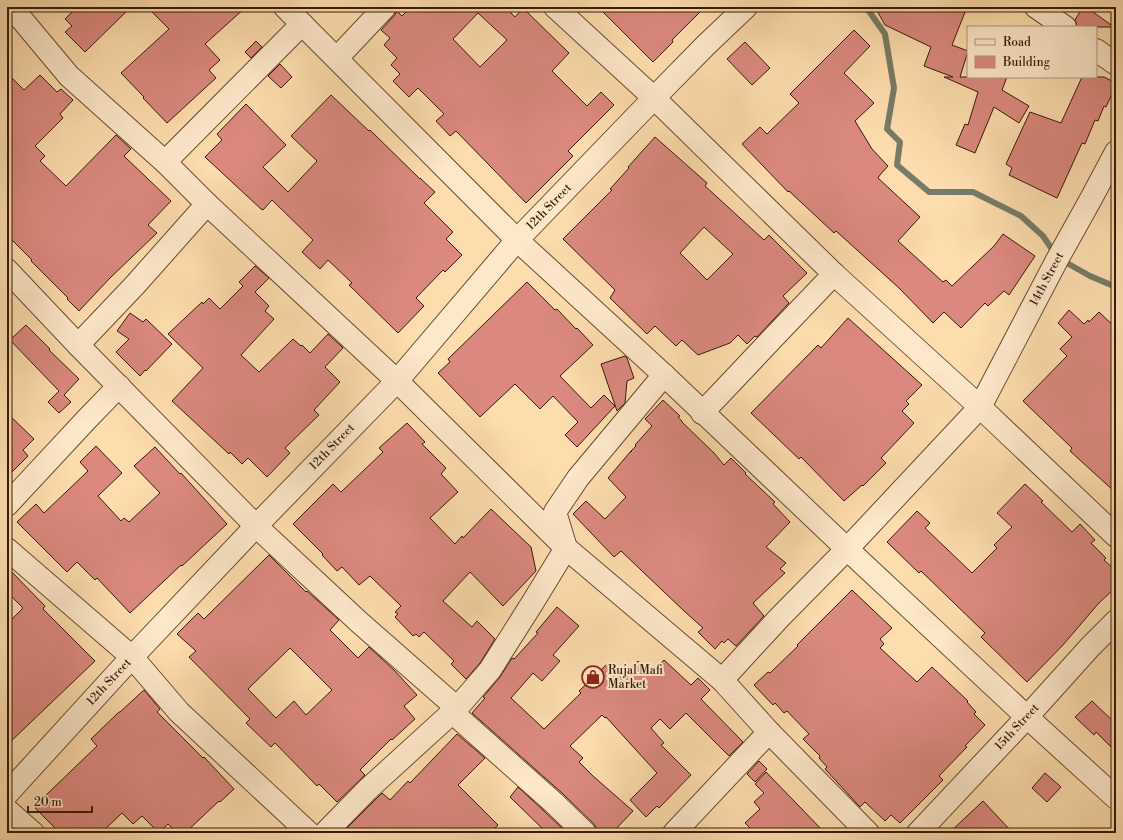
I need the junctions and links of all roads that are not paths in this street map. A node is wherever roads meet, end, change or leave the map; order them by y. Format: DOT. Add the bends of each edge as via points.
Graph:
graph roads {
  1 [pos="15,7"];
  2 [pos="285,7"];
  3 [pos="385,7"];
  4 [pos="555,7"];
  5 [pos="746,7"];
  6 [pos="1036,7"];
  7 [pos="302,24"];
  8 [pos="1063,26"];
  9 [pos="1097,51"];
  10 [pos="336,58"];
  11 [pos="1116,64"];
  12 [pos="654,98"];
  13 [pos="1116,152"];
  14 [pos="165,162"];
  15 [pos="206,204"];
  16 [pos="517,240"];
  17 [pos="7,270"];
  18 [pos="834,274"];
  19 [pos="78,345"];
  20 [pos="664,375"];
  21 [pos="397,381"];
  22 [pos="119,386"];
  23 [pos="980,407"];
  24 [pos="702,413"];
  25 [pos="7,505"];
  26 [pos="256,526"];
  27 [pos="1116,536"];
  28 [pos="566,548"];
  29 [pos="7,549"];
  30 [pos="847,549"];
  31 [pos="1116,621"];
  32 [pos="132,657"];
  33 [pos="722,680"];
  34 [pos="455,710"];
  35 [pos="1027,717"];
  36 [pos="769,732"];
  37 [pos="7,794"];
  38 [pos="1116,798"];
  39 [pos="7,810"];
  40 [pos="33,833"];
  41 [pos="309,833"];
  42 [pos="325,833"];
  43 [pos="585,833"];
  44 [pos="674,833"];
  45 [pos="868,833"];
  46 [pos="918,833"];
  1 -- 14 [label="street" via="18,15 69,76"];
  2 -- 7 [label="street"];
  3 -- 10 [label="street"];
  4 -- 12 [label="street"];
  5 -- 12 [label="street, 12th Street"];
  6 -- 8 [label="street"];
  7 -- 10 [label="street"];
  7 -- 14 [label="street"];
  9 -- 11 [label="street"];
  10 -- 16 [label="street"];
  12 -- 16 [label="street, 12th Street"];
  12 -- 18 [label="street"];
  13 -- 23 [label="street, 14th Street"];
  14 -- 15 [label="street"];
  15 -- 19 [label="street"];
  15 -- 21 [label="street"];
  16 -- 20 [label="street"];
  16 -- 21 [label="street, 12th Street"];
  17 -- 19 [label="street"];
  18 -- 23 [label="street"];
  18 -- 24 [label="street"];
  19 -- 22 [label="street"];
  20 -- 24 [label="street"];
  20 -- 28 [label="street" via="578,478 555,512"];
  21 -- 26 [label="street, 12th Street"];
  21 -- 28 [label="street"];
  22 -- 25 [label="street"];
  22 -- 26 [label="street"];
  23 -- 27 [label="street"];
  23 -- 30 [label="street, 14th Street"];
  24 -- 30 [label="street"];
  26 -- 32 [label="street, 12th Street"];
  26 -- 34 [label="street"];
  28 -- 33 [label="street"];
  28 -- 34 [label="street" via="490,670"];
  29 -- 32 [label="street"];
  30 -- 33 [label="street, 14th Street"];
  30 -- 35 [label="street"];
  31 -- 35 [label="street, 15th Street"];
  32 -- 37 [label="street, 12th Street"];
  32 -- 41 [label="street" via="179,712"];
  33 -- 36 [label="street"];
  34 -- 42 [label="street" via="367,790"];
  34 -- 43 [label="street"];
  35 -- 38 [label="street"];
  35 -- 46 [label="street, 15th Street"];
  36 -- 44 [label="street"];
  36 -- 45 [label="street"];
  39 -- 40 [label="street"];
}
